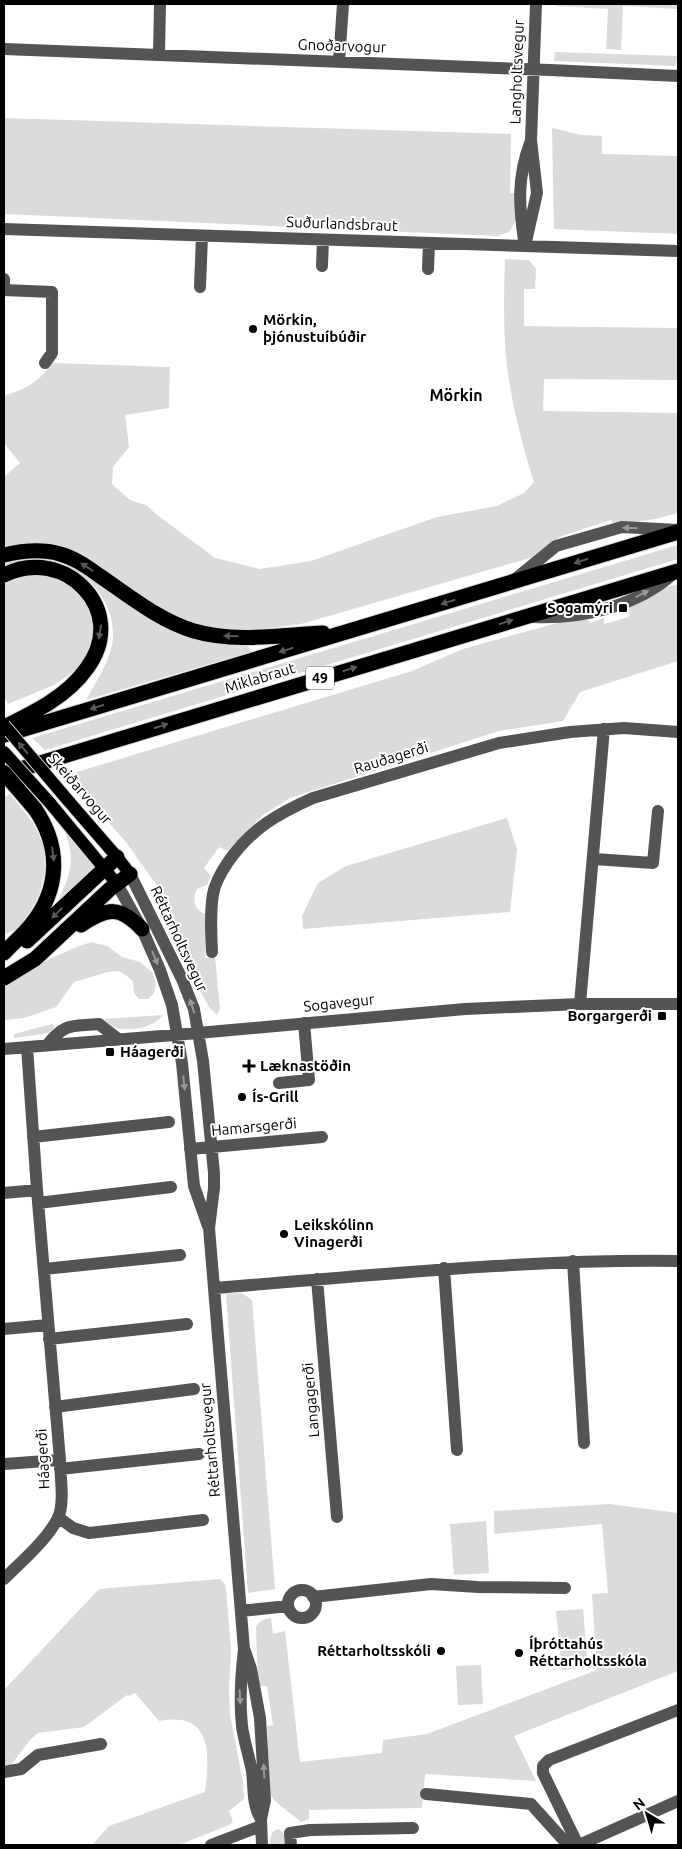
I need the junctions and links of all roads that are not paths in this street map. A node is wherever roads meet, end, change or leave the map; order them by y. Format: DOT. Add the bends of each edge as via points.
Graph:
graph roads {
  1 [pos="160,4"];
  2 [pos="343,4"];
  3 [pos="536,4"];
  4 [pos="4,49"];
  5 [pos="159,55"];
  6 [pos="339,62"];
  7 [pos="533,69"];
  8 [pos="678,76"];
  9 [pos="531,140"];
  10 [pos="4,229"];
  11 [pos="202,236"];
  12 [pos="323,240"];
  13 [pos="429,243"];
  14 [pos="525,246"];
  15 [pos="678,251"];
  16 [pos="322,266"];
  17 [pos="428,269"];
  18 [pos="4,279"];
  19 [pos="200,287"];
  20 [pos="45,363"];
  21 [pos="678,531"];
  22 [pos="7,555"];
  23 [pos="677,571"];
  24 [pos="4,575"];
  25 [pos="512,582"];
  26 [pos="349,632"];
  27 [pos="4,726"];
  28 [pos="604,729"];
  29 [pos="678,732"];
  30 [pos="4,735"];
  31 [pos="4,752"];
  32 [pos="4,773"];
  33 [pos="658,811"];
  34 [pos="117,857"];
  35 [pos="594,859"];
  36 [pos="104,868"];
  37 [pos="130,874"];
  38 [pos="117,884"];
  39 [pos="142,930"];
  40 [pos="56,941"];
  41 [pos="212,952"];
  42 [pos="4,954"];
  43 [pos="4,978"];
  44 [pos="580,1004"];
  45 [pos="678,1004"];
  46 [pos="304,1023"];
  47 [pos="198,1033"];
  48 [pos="178,1034"];
  49 [pos="27,1047"];
  50 [pos="5,1048"];
  51 [pos="279,1083"];
  52 [pos="169,1122"];
  53 [pos="33,1137"];
  54 [pos="322,1137"];
  55 [pos="211,1148"];
  56 [pos="190,1149"];
  57 [pos="171,1187"];
  58 [pos="4,1193"];
  59 [pos="37,1196"];
  60 [pos="209,1228"];
  61 [pos="180,1255"];
  62 [pos="573,1261"];
  63 [pos="678,1261"];
  64 [pos="444,1268"];
  65 [pos="44,1269"];
  66 [pos="317,1279"];
  67 [pos="214,1288"];
  68 [pos="187,1324"];
  69 [pos="48,1325"];
  70 [pos="4,1329"];
  71 [pos="50,1339"];
  72 [pos="194,1389"];
  73 [pos="55,1407"];
  74 [pos="584,1443"];
  75 [pos="457,1450"];
  76 [pos="199,1454"];
  77 [pos="4,1464"];
  78 [pos="60,1464"];
  79 [pos="58,1517"];
  80 [pos="337,1517"];
  81 [pos="203,1520"];
  82 [pos="4,1579"];
  83 [pos="565,1588"];
  84 [pos="313,1597"];
  85 [pos="288,1606"];
  86 [pos="241,1611"];
  87 [pos="244,1649"];
  88 [pos="678,1710"];
  89 [pos="101,1744"];
  90 [pos="4,1772"];
  91 [pos="426,1794"];
  92 [pos="678,1801"];
  93 [pos="261,1823"];
  94 [pos="413,1828"];
  95 [pos="211,1845"];
  96 [pos="262,1845"];
  97 [pos="291,1845"];
  98 [pos="568,1845"];
  99 [pos="579,1845"];
  1 -- 5 [label="street"];
  2 -- 6 [label="street"];
  3 -- 7 [label="street, Langholtsvegur"];
  4 -- 5 [label="street, Gnoðarvogur"];
  5 -- 6 [label="street, Gnoðarvogur"];
  6 -- 7 [label="street, Gnoðarvogur"];
  7 -- 8 [label="street, Gnoðarvogur"];
  7 -- 9 [label="street, Langholtsvegur"];
  9 -- 14 [label="street, Langholtsvegur" via="537,193"];
  9 -- 14 [label="street, Langholtsvegur" via="519,186"];
  10 -- 11 [label="street, Suðurlandsbraut"];
  11 -- 12 [label="street, Suðurlandsbraut"];
  11 -- 19 [label="street"];
  12 -- 13 [label="street, Suðurlandsbraut"];
  12 -- 16 [label="street"];
  13 -- 14 [label="street, Suðurlandsbraut"];
  13 -- 17 [label="street"];
  14 -- 15 [label="street, Suðurlandsbraut"];
  18 -- 20 [label="street" via="4,290 52,292 52,353"];
  21 -- 25 [label="highway, Miklabraut / 49, one-way"];
  21 -- 25 [label="street, Miklabraut, one-way" via="622,527 556,546"];
  26 -- 22 [label="highway, one-way" via="261,637 220,636 194,631 153,612 80,562 40,551"];
  32 -- 23 [label="highway, Miklabraut / 49, one-way"];
  24 -- 27 [label="highway, one-way" via="27,568 43,568 72,578 93,599 102,628 94,658 87,669 58,696"];
  25 -- 26 [label="highway, Miklabraut / 49, one-way"];
  26 -- 30 [label="highway, Miklabraut / 49, one-way"];
  34 -- 27 [label="main road, Skeiðarvogur, one-way, bridge"];
  28 -- 29 [label="street, Rauðagerði"];
  28 -- 35 [label="street"];
  28 -- 41 [label="street, Rauðagerði" via="499,744 313,798 273,818 254,832 223,870 214,891 211,913"];
  31 -- 36 [label="main road, bridge"];
  32 -- 42 [label="highway, one-way, bridge" via="44,822 54,856 53,880 45,904"];
  33 -- 35 [label="street" via="653,863"];
  34 -- 36 [label="highway"];
  34 -- 37 [label="main road, Skeiðarvogur"];
  35 -- 44 [label="street"];
  36 -- 38 [label="main road"];
  36 -- 42 [label="highway, one-way" via="29,940 17,950"];
  37 -- 38 [label="highway"];
  47 -- 37 [label="street, Réttarholtsvegur, one-way" via="186,988"];
  38 -- 39 [label="street, Réttarholtsvegur"];
  38 -- 40 [label="highway"];
  39 -- 40 [label="highway" via="122,912 111,911 98,915"];
  39 -- 48 [label="street, Réttarholtsvegur, one-way" via="160,970"];
  40 -- 43 [label="highway"];
  44 -- 45 [label="street, Sogavegur"];
  44 -- 46 [label="street, Sogavegur" via="465,1009"];
  46 -- 47 [label="street, Sogavegur"];
  46 -- 51 [label="street" via="309,1080"];
  47 -- 48 [label="street, Sogavegur"];
  47 -- 55 [label="street, Réttarholtsvegur"];
  48 -- 49 [label="street, Sogavegur"];
  48 -- 56 [label="street, Réttarholtsvegur, one-way"];
  49 -- 50 [label="street, Sogavegur"];
  49 -- 53 [label="street, Háagerði"];
  52 -- 53 [label="street"];
  53 -- 59 [label="street, Háagerði"];
  54 -- 55 [label="street, Hamarsgerði"];
  55 -- 56 [label="street, Hamarsgerði"];
  55 -- 60 [label="street, Réttarholtsvegur" via="214,1188"];
  56 -- 60 [label="street, Réttarholtsvegur" via="194,1186"];
  57 -- 59 [label="street"];
  58 -- 59 [label="street"];
  59 -- 65 [label="street, Háagerði"];
  60 -- 67 [label="street, Réttarholtsvegur"];
  61 -- 65 [label="street"];
  62 -- 63 [label="street"];
  62 -- 64 [label="street"];
  62 -- 74 [label="street"];
  64 -- 66 [label="street"];
  64 -- 75 [label="street"];
  65 -- 69 [label="street, Háagerði"];
  66 -- 67 [label="street"];
  66 -- 80 [label="street, Langagerði"];
  67 -- 86 [label="street, Réttarholtsvegur"];
  68 -- 71 [label="street"];
  69 -- 70 [label="street"];
  69 -- 71 [label="street, Háagerði"];
  71 -- 73 [label="street, Háagerði"];
  72 -- 73 [label="street"];
  73 -- 78 [label="street, Háagerði"];
  76 -- 78 [label="street"];
  77 -- 78 [label="street"];
  78 -- 79 [label="street, Háagerði"];
  79 -- 81 [label="street" via="73,1528 89,1533"];
  79 -- 82 [label="street"];
  83 -- 84 [label="street" via="431,1584"];
  84 -- 85 [label="street" via="306,1591 297,1591 290,1597"];
  84 -- 85 [label="street" via="314,1610 308,1617 295,1617"];
  85 -- 86 [label="street"];
  86 -- 87 [label="street, Réttarholtsvegur"];
  87 -- 93 [label="street, Réttarholtsvegur, one-way" via="240,1684 242,1726 256,1811"];
  93 -- 87 [label="street, Réttarholtsvegur, one-way" via="265,1800 260,1718 252,1669"];
  88 -- 99 [label="street" via="549,1760 543,1766 543,1773"];
  89 -- 90 [label="street" via="38,1755 21,1769"];
  91 -- 98 [label="street" via="531,1804"];
  92 -- 99 [label="street"];
  93 -- 95 [label="street"];
  93 -- 96 [label="street, Réttarholtsvegur"];
  94 -- 97 [label="street" via="310,1830 290,1833"];
}
